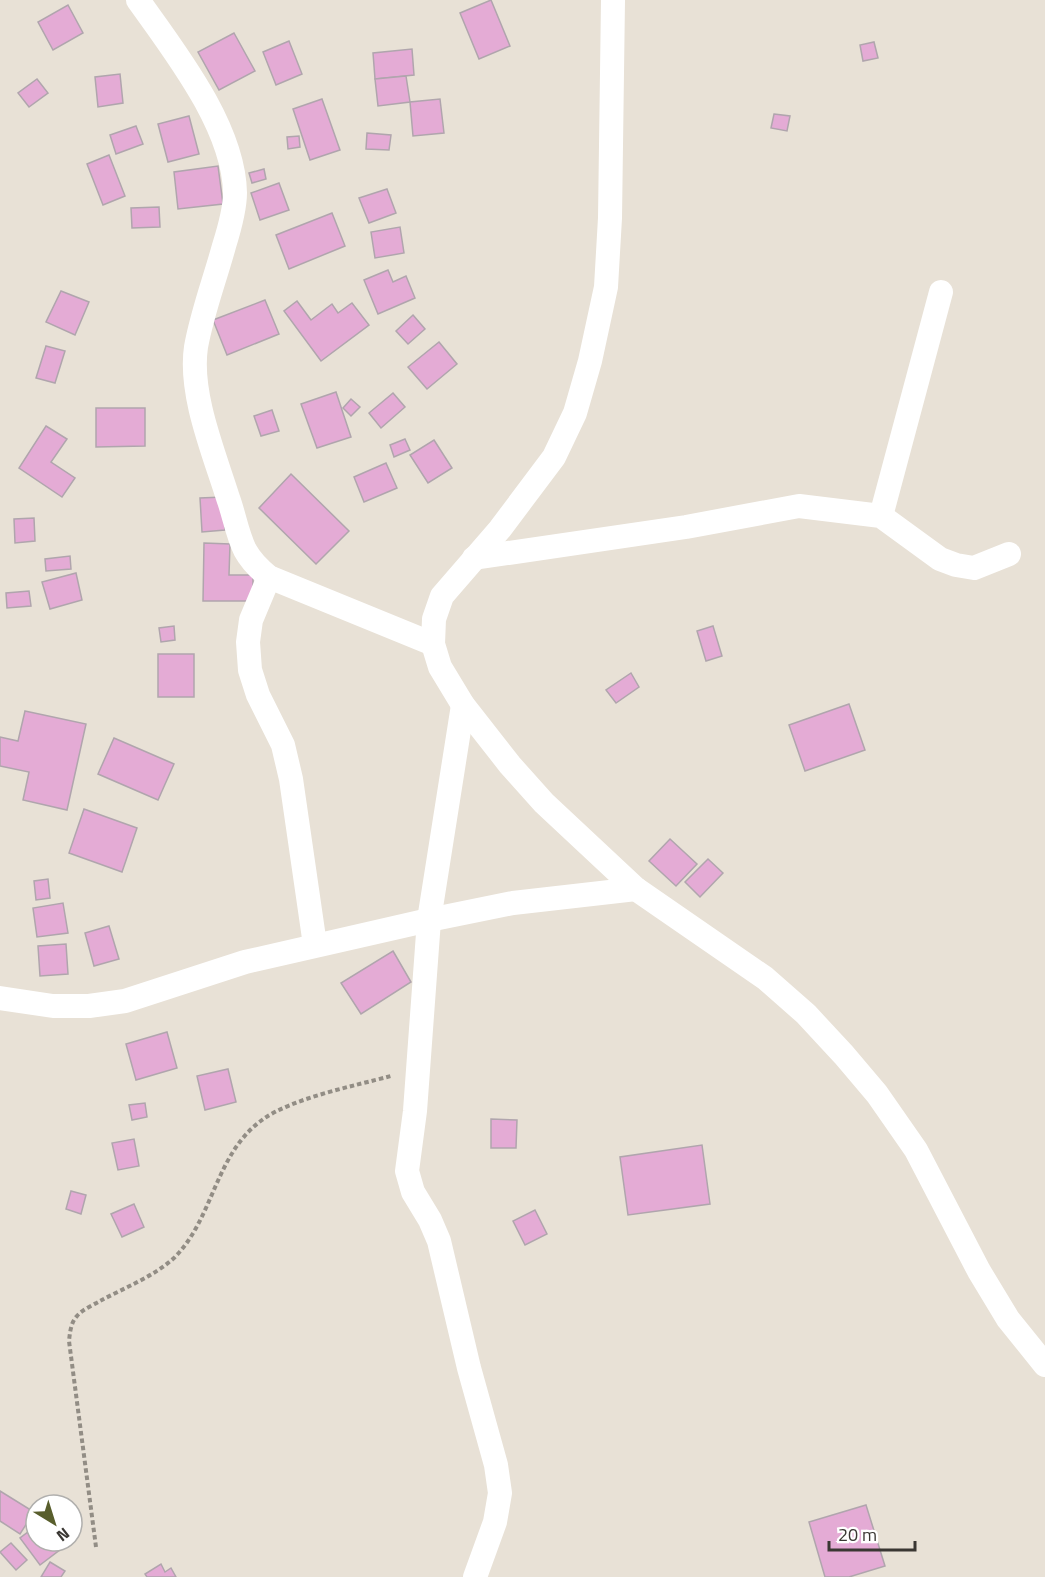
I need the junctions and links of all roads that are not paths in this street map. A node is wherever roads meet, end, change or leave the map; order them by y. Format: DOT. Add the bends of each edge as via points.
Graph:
graph roads {
  1 [pos="138,0"];
  2 [pos="613,0"];
  3 [pos="941,292"];
  4 [pos="881,516"];
  5 [pos="1009,554"];
  6 [pos="474,558"];
  7 [pos="269,577"];
  8 [pos="433,644"];
  9 [pos="463,705"];
  10 [pos="636,888"];
  11 [pos="429,920"];
  12 [pos="315,945"];
  13 [pos="0,998"];
  14 [pos="1045,1365"];
  15 [pos="475,1577"];
  1 -- 7 [label="street" via="209,108 230,154 235,194 232,216 201,326 195,374 209,435 245,549"];
  2 -- 6 [label="street" via="606,287 590,361 574,413 554,457"];
  3 -- 4 [label="street"];
  4 -- 5 [label="street" via="940,559 956,565 974,568"];
  4 -- 6 [label="street" via="799,506"];
  6 -- 8 [label="street" via="442,596 434,619"];
  7 -- 8 [label="street"];
  7 -- 12 [label="street" via="251,620 250,670 283,745"];
  8 -- 9 [label="street" via="440,667"];
  9 -- 10 [label="street" via="544,803"];
  9 -- 11 [label="street"];
  10 -- 11 [label="street" via="513,903"];
  10 -- 14 [label="street" via="765,978 844,1054 916,1150 984,1281"];
  11 -- 12 [label="street"];
  11 -- 15 [label="street" via="415,1111 406,1171 439,1241 496,1465 500,1493 495,1522"];
  12 -- 13 [label="street" via="245,962 125,1000 53,1006"];
}
